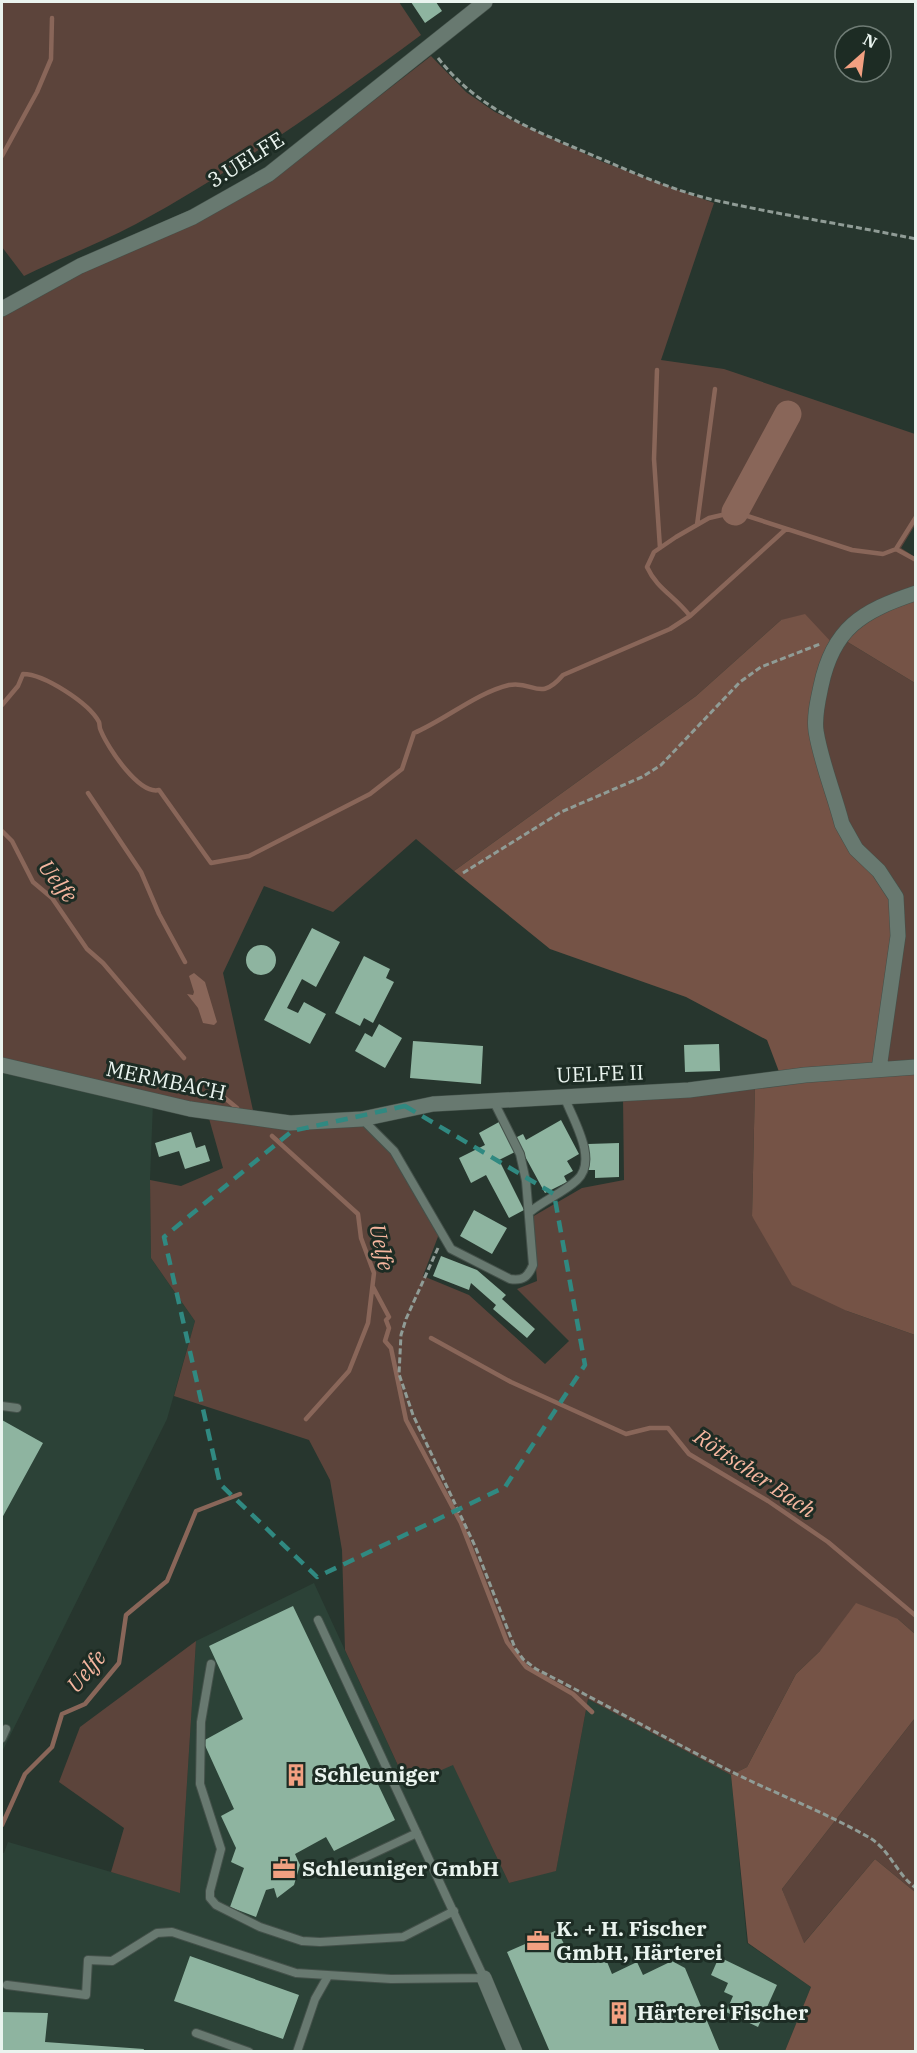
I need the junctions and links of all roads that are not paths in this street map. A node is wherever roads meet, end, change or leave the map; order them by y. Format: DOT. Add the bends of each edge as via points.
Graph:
graph roads {
  1 [pos="485,2"];
  2 [pos="2,309"];
  3 [pos="915,593"];
  4 [pos="2,1065"];
  5 [pos="915,1067"];
  6 [pos="879,1069"];
  7 [pos="564,1096"];
  8 [pos="494,1100"];
  9 [pos="362,1119"];
  10 [pos="324,1122"];
  11 [pos="530,1212"];
  12 [pos="2,1406"];
  13 [pos="16,1408"];
  14 [pos="318,1620"];
  15 [pos="211,1664"];
  16 [pos="6,1729"];
  17 [pos="2,1738"];
  18 [pos="417,1833"];
  19 [pos="351,1864"];
  20 [pos="454,1911"];
  21 [pos="328,1976"];
  22 [pos="484,1978"];
  23 [pos="7,1985"];
  24 [pos="196,2033"];
  25 [pos="249,2052"];
  26 [pos="297,2052"];
  27 [pos="515,2052"];
  1 -- 2 [label="street, 3.UELFE" via="269,174 193,217 80,266"];
  3 -- 6 [label="street" via="854,621 836,642 818,702 816,732 848,838 879,871 896,897 898,936"];
  4 -- 10 [label="street, MERMBACH" via="226,1116 290,1123"];
  5 -- 6 [label="street, UELFE II"];
  6 -- 7 [label="street, UELFE II" via="690,1090"];
  7 -- 8 [label="street, UELFE II"];
  7 -- 11 [label="lane" via="584,1147 584,1172"];
  8 -- 9 [label="street, UELFE II" via="414,1106"];
  8 -- 11 [label="lane" via="520,1154"];
  9 -- 10 [label="street, UELFE II"];
  9 -- 11 [label="lane" via="394,1151 451,1249 457,1253 510,1279 528,1276 533,1265"];
  12 -- 13 [label="lane"];
  14 -- 18 [label="lane"];
  15 -- 20 [label="lane" via="201,1722 200,1784 221,1850 210,1891 216,1905 260,1927 302,1941 320,1942 402,1937"];
  16 -- 17 [label="lane"];
  18 -- 19 [label="lane"];
  18 -- 20 [label="lane"];
  20 -- 22 [label="lane"];
  21 -- 22 [label="lane"];
  21 -- 23 [label="lane" via="296,1973 188,1936 164,1933 144,1939 112,1961 88,1960 86,1995"];
  21 -- 26 [label="lane" via="315,1999"];
  22 -- 27 [label="street"];
  24 -- 25 [label="lane"];
}
